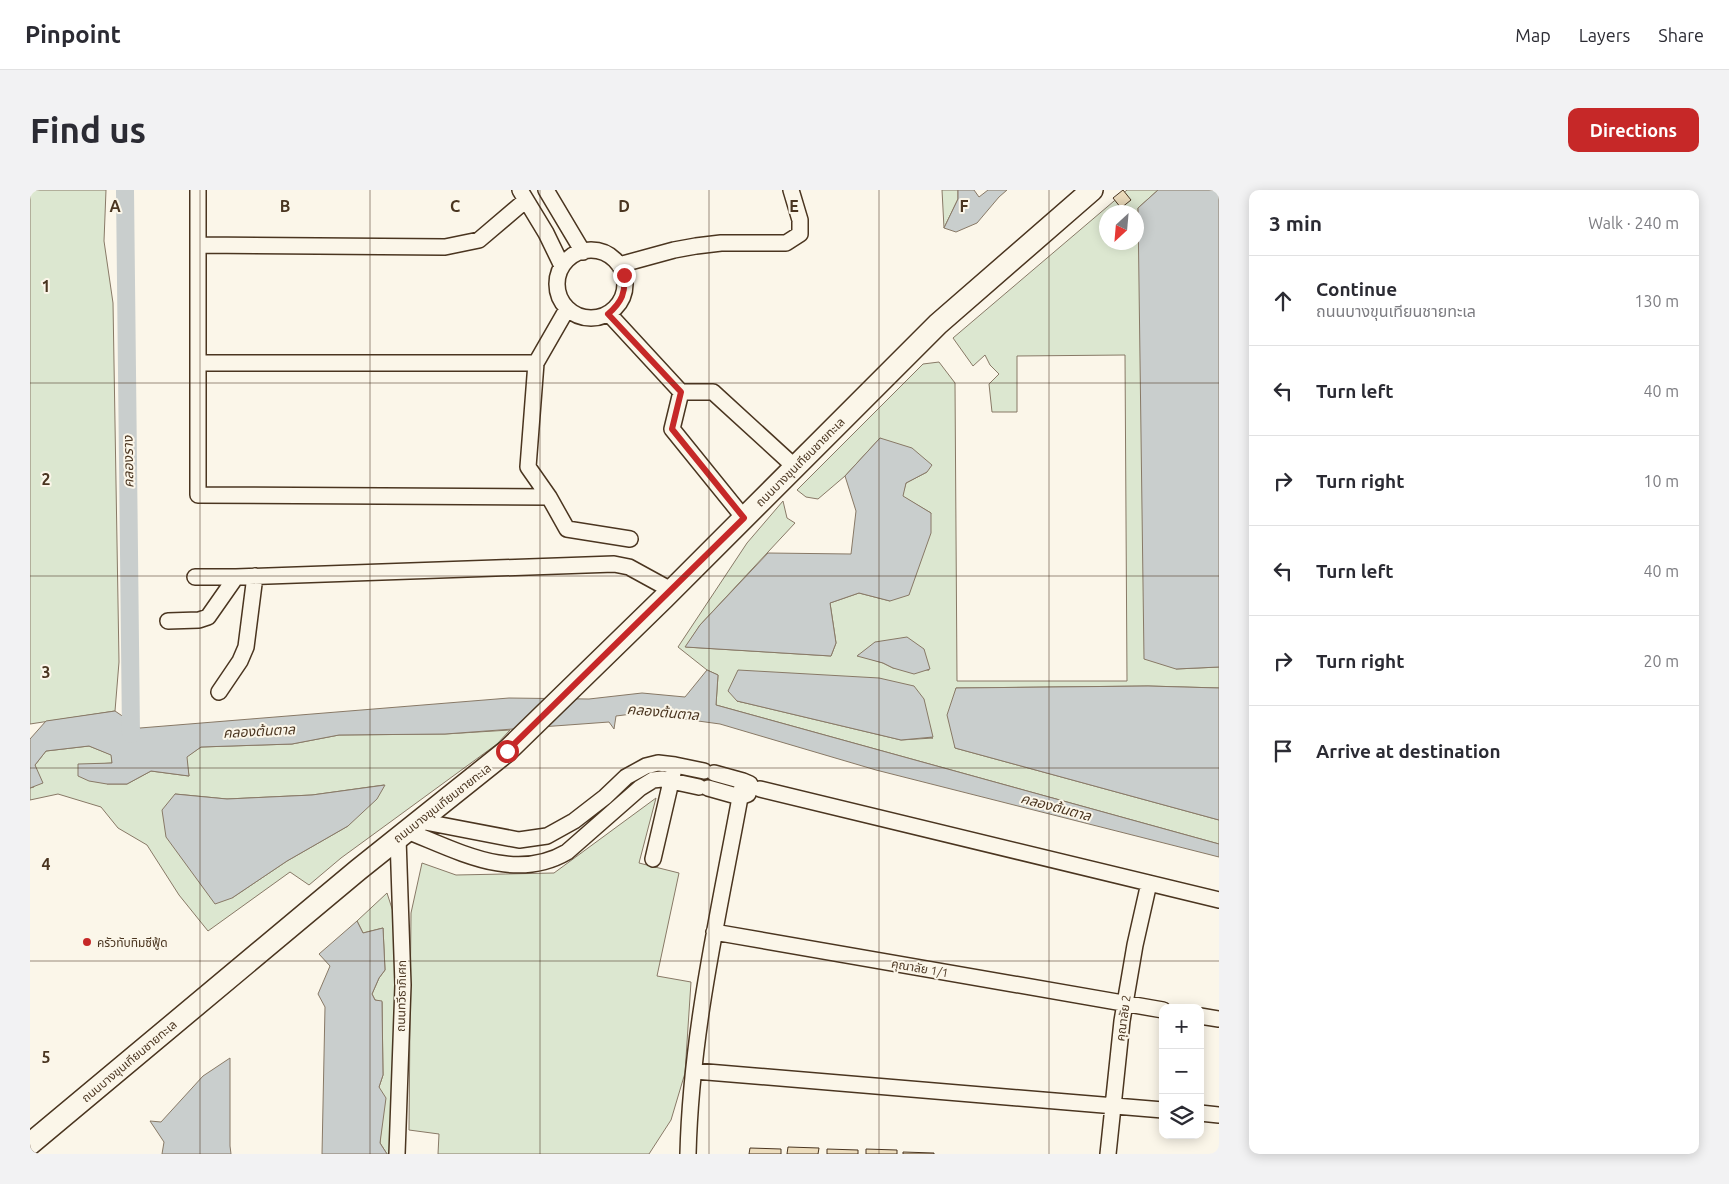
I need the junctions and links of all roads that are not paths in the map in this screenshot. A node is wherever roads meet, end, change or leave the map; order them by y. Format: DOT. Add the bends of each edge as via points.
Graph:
graph roads {
  1 [pos="198,190"];
  2 [pos="546,190"];
  3 [pos="791,190"];
  4 [pos="1092,190"];
  5 [pos="523,195"];
  6 [pos="198,245"];
  7 [pos="583,252"];
  8 [pos="619,265"];
  9 [pos="562,266"];
  10 [pos="568,309"];
  11 [pos="608,314"];
  12 [pos="198,363"];
  13 [pos="536,363"];
  14 [pos="681,392"];
  15 [pos="795,467"];
  16 [pos="549,497"];
  17 [pos="744,518"];
  18 [pos="630,539"];
  19 [pos="255,576"];
  20 [pos="195,577"];
  21 [pos="236,577"];
  22 [pos="671,590"];
  23 [pos="168,621"];
  24 [pos="219,692"];
  25 [pos="675,765"];
  26 [pos="670,781"];
  27 [pos="743,781"];
  28 [pos="760,789"];
  29 [pos="740,796"];
  30 [pos="408,830"];
  31 [pos="653,859"];
  32 [pos="1149,883"];
  33 [pos="1219,900"];
  34 [pos="714,932"];
  35 [pos="1125,1003"];
  36 [pos="1159,1009"];
  37 [pos="1204,1017"];
  38 [pos="1219,1019"];
  39 [pos="695,1072"];
  40 [pos="1112,1106"];
  41 [pos="1159,1110"];
  42 [pos="1204,1113"];
  43 [pos="1219,1115"];
  44 [pos="30,1144"];
  45 [pos="688,1149"];
  46 [pos="397,1154"];
  47 [pos="675,1154"];
  48 [pos="1108,1154"];
  1 -- 6 [label="street"];
  2 -- 7 [label="street"];
  3 -- 8 [label="street" via="800,220 800,234 786,243 704,245"];
  4 -- 15 [label="main road, ถนนบางขุนเทียนชายทะเล" via="938,324"];
  5 -- 6 [label="street" via="479,240 445,247"];
  5 -- 9 [label="street"];
  6 -- 12 [label="street"];
  7 -- 8 [label="street" via="602,252"];
  7 -- 9 [label="street"];
  8 -- 11 [label="street" via="624,275 624,292 617,306"];
  9 -- 10 [label="street" via="557,288 560,300"];
  10 -- 11 [label="street" via="587,318"];
  10 -- 13 [label="street"];
  11 -- 14 [label="street"];
  12 -- 13 [label="street"];
  12 -- 16 [label="street" via="198,495"];
  13 -- 16 [label="street" via="528,467"];
  14 -- 15 [label="street" via="714,392"];
  14 -- 17 [label="street" via="672,429"];
  15 -- 17 [label="main road, ถนนบางขุนเทียนชายทะเล"];
  16 -- 18 [label="street" via="567,529"];
  17 -- 22 [label="main road, ถนนบางขุนเทียนชายทะเล"];
  19 -- 21 [label="street"];
  19 -- 22 [label="street" via="614,564 630,567"];
  19 -- 24 [label="street" via="246,647"];
  20 -- 21 [label="street"];
  21 -- 23 [label="street" via="208,616 199,620"];
  22 -- 30 [label="main road, ถนนบางขุนเทียนชายทะเล" via="507,751"];
  25 -- 26 [label="street"];
  25 -- 27 [label="street"];
  25 -- 30 [label="street" via="658,763 626,777 574,821 547,836 519,840"];
  26 -- 29 [label="street"];
  26 -- 30 [label="street" via="653,780 640,788 567,852 540,864 480,860"];
  26 -- 31 [label="street"];
  27 -- 28 [label="street"];
  27 -- 29 [label="street"];
  28 -- 29 [label="street"];
  28 -- 32 [label="street"];
  29 -- 34 [label="street"];
  30 -- 44 [label="main road, ถนนบางขุนเทียนชายทะเล"];
  30 -- 46 [label="street, ถนนทวีธาภิเศก"];
  32 -- 33 [label="street"];
  32 -- 35 [label="street, คุณาลัย 2"];
  34 -- 35 [label="street, คุณาลัย 1/1"];
  34 -- 39 [label="street"];
  35 -- 36 [label="street, คุณาลัย 1/1"];
  35 -- 40 [label="street, คุณาลัย 2"];
  37 -- 38 [label="street"];
  39 -- 40 [label="street"];
  39 -- 45 [label="street"];
  40 -- 41 [label="street"];
  40 -- 48 [label="street, คุณาลัย 2"];
  42 -- 43 [label="street"];
  45 -- 47 [label="street"];
}
